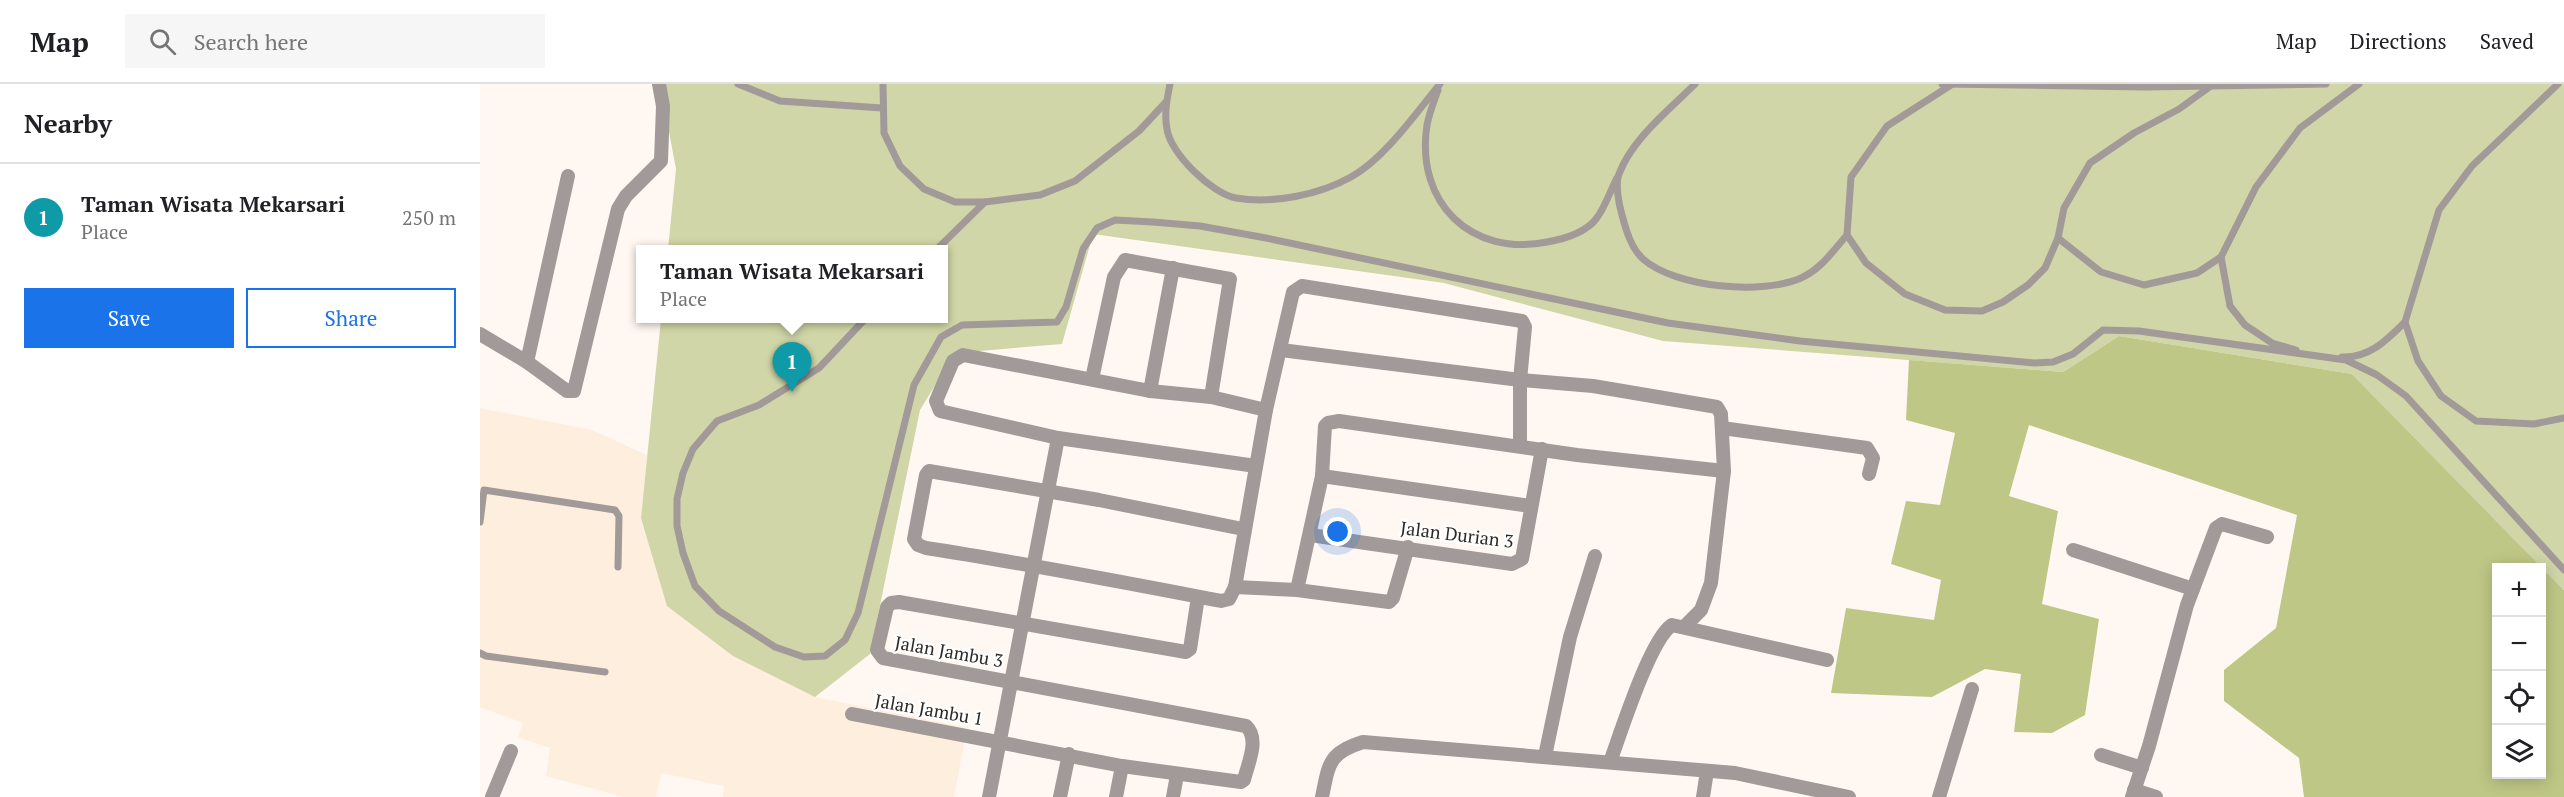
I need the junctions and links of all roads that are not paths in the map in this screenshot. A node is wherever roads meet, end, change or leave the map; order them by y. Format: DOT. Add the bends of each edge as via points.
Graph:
graph roads {
  1 [pos="660,84"];
  2 [pos="738,84"];
  3 [pos="883,84"];
  4 [pos="1170,84"];
  5 [pos="1440,84"];
  6 [pos="1695,84"];
  7 [pos="1942,84"];
  8 [pos="2326,84"];
  9 [pos="2360,84"];
  10 [pos="2558,84"];
  11 [pos="1951,85"];
  12 [pos="2211,86"];
  13 [pos="1166,102"];
  14 [pos="882,108"];
  15 [pos="567,176"];
  16 [pos="1618,176"];
  17 [pos="985,202"];
  18 [pos="1847,235"];
  19 [pos="2058,238"];
  20 [pos="940,245"];
  21 [pos="2221,257"];
  22 [pos="1173,268"];
  23 [pos="2405,322"];
  24 [pos="861,323"];
  25 [pos="480,334"];
  26 [pos="1281,350"];
  27 [pos="528,362"];
  28 [pos="1092,379"];
  29 [pos="1520,380"];
  30 [pos="1150,391"];
  31 [pos="1211,397"];
  32 [pos="1266,410"];
  33 [pos="2564,418"];
  34 [pos="1722,428"];
  35 [pos="1058,438"];
  36 [pos="1520,446"];
  37 [pos="1542,449"];
  38 [pos="1256,465"];
  39 [pos="1724,471"];
  40 [pos="1869,474"];
  41 [pos="1322,476"];
  42 [pos="482,490"];
  43 [pos="1047,493"];
  44 [pos="1530,506"];
  45 [pos="480,522"];
  46 [pos="1243,529"];
  47 [pos="1310,535"];
  48 [pos="2267,537"];
  49 [pos="1408,547"];
  50 [pos="2073,550"];
  51 [pos="1595,556"];
  52 [pos="1034,564"];
  53 [pos="618,567"];
  54 [pos="2564,570"];
  55 [pos="1235,586"];
  56 [pos="2193,589"];
  57 [pos="1297,590"];
  58 [pos="1198,597"];
  59 [pos="1023,623"];
  60 [pos="1685,626"];
  61 [pos="480,653"];
  62 [pos="1827,660"];
  63 [pos="605,672"];
  64 [pos="1013,682"];
  65 [pos="1972,689"];
  66 [pos="852,714"];
  67 [pos="1000,741"];
  68 [pos="511,751"];
  69 [pos="1069,754"];
  70 [pos="2101,755"];
  71 [pos="1545,756"];
  72 [pos="1610,762"];
  73 [pos="1122,766"];
  74 [pos="2142,768"];
  75 [pos="1707,771"];
  76 [pos="1177,775"];
  77 [pos="2133,793"];
  78 [pos="492,797"];
  79 [pos="989,797"];
  80 [pos="1060,797"];
  81 [pos="1116,797"];
  82 [pos="1173,797"];
  83 [pos="1322,797"];
  84 [pos="1703,797"];
  85 [pos="1849,797"];
  86 [pos="1939,797"];
  87 [pos="2156,797"];
  1 -- 27 [label="street" via="661,161 618,208 576,389 567,392"];
  2 -- 14 [label="lane" via="780,101"];
  3 -- 14 [label="lane"];
  4 -- 13 [label="lane"];
  5 -- 13 [label="lane" via="1392,141 1353,176 1320,192 1270,199 1234,198 1202,180 1167,131"];
  5 -- 16 [label="lane" via="1427,125 1427,164 1438,200 1462,228 1507,244 1529,246 1559,240 1581,232 1596,220"];
  6 -- 16 [label="lane" via="1635,146"];
  7 -- 11 [label="lane"];
  8 -- 12 [label="lane"];
  9 -- 21 [label="lane" via="2300,129 2256,187"];
  10 -- 23 [label="lane" via="2472,166 2439,210"];
  11 -- 12 [label="lane"];
  11 -- 18 [label="lane" via="1887,126 1851,177"];
  12 -- 19 [label="lane" via="2090,163 2064,208"];
  13 -- 17 [label="lane" via="1139,131 1075,181 1040,195"];
  14 -- 17 [label="lane" via="884,133 900,166 924,189 955,202"];
  15 -- 27 [label="street"];
  16 -- 18 [label="lane" via="1626,234 1641,258 1677,277 1721,286 1781,285 1818,269"];
  17 -- 20 [label="lane"];
  18 -- 19 [label="lane" via="1866,263 1905,294 1945,310 1973,311 2003,302 2028,285 2045,268"];
  19 -- 21 [label="lane" via="2101,272 2144,285 2197,273"];
  21 -- 23 [label="lane" via="2230,306 2245,325 2272,343 2301,351 2360,357"];
  22 -- 28 [label="street" via="1122,262 1114,277"];
  22 -- 30 [label="street"];
  22 -- 31 [label="street" via="1230,279"];
  23 -- 33 [label="lane" via="2418,361 2441,396 2476,421 2535,424"];
  24 -- 54 [label="lane" via="819,368 759,405 717,421 693,449 677,499 677,526 695,586 719,611 775,647 804,657 825,656 845,640 858,613 914,385 941,337 962,325 1057,322 1066,307 1083,249 1097,228 1115,220 1211,228 1668,323 1800,341 2036,363 2053,362 2073,354 2103,330 2139,331 2346,360 2377,375 2406,396"];
  25 -- 27 [label="street"];
  26 -- 29 [label="street"];
  26 -- 29 [label="street" via="1293,292 1302,286 1522,321 1525,327"];
  26 -- 32 [label="street"];
  28 -- 30 [label="street"];
  28 -- 35 [label="street" via="963,355 953,361 936,401 940,411"];
  29 -- 34 [label="street" via="1593,386 1715,406 1721,411"];
  29 -- 36 [label="street"];
  30 -- 31 [label="street"];
  31 -- 32 [label="street"];
  32 -- 38 [label="street"];
  34 -- 39 [label="street"];
  34 -- 40 [label="street" via="1867,448 1873,458"];
  35 -- 38 [label="street"];
  35 -- 43 [label="street"];
  36 -- 37 [label="street"];
  36 -- 41 [label="street" via="1332,422 1325,426"];
  37 -- 39 [label="street"];
  37 -- 44 [label="street, Jalan Durian 3"];
  38 -- 46 [label="street"];
  39 -- 60 [label="street" via="1711,583 1701,610"];
  41 -- 44 [label="street"];
  41 -- 47 [label="street"];
  42 -- 45 [label="lane"];
  42 -- 53 [label="lane" via="615,510 619,516"];
  43 -- 46 [label="street"];
  43 -- 52 [label="street"];
  43 -- 52 [label="street" via="929,471 914,535 918,545"];
  44 -- 49 [label="street, Jalan Durian 3" via="1522,560 1518,562"];
  46 -- 55 [label="street"];
  47 -- 49 [label="street, Jalan Durian 3"];
  47 -- 57 [label="street"];
  48 -- 56 [label="street" via="2218,525"];
  49 -- 57 [label="street" via="1389,602"];
  50 -- 56 [label="street"];
  51 -- 71 [label="street" via="1570,637"];
  52 -- 58 [label="street"];
  52 -- 59 [label="street"];
  55 -- 57 [label="street"];
  55 -- 58 [label="street" via="1229,599"];
  56 -- 74 [label="street"];
  58 -- 59 [label="street" via="1190,649 1186,652"];
  59 -- 64 [label="street"];
  59 -- 64 [label="street, Jalan Jambu 3" via="891,603 877,650 883,658"];
  60 -- 62 [label="street"];
  60 -- 72 [label="street" via="1672,625 1660,642"];
  61 -- 63 [label="lane"];
  64 -- 67 [label="street"];
  64 -- 76 [label="street, Jalan Jambu 3" via="1246,726 1251,731 1254,740 1243,782"];
  65 -- 86 [label="street"];
  66 -- 67 [label="street, Jalan Jambu 1"];
  67 -- 69 [label="street, Jalan Jambu 1"];
  67 -- 79 [label="street"];
  68 -- 78 [label="street"];
  69 -- 73 [label="street, Jalan Jambu 1"];
  69 -- 80 [label="street"];
  70 -- 74 [label="street"];
  71 -- 72 [label="street"];
  71 -- 83 [label="street" via="1363,742 1344,748 1330,761"];
  72 -- 75 [label="street"];
  73 -- 76 [label="street, Jalan Jambu 1"];
  73 -- 81 [label="street"];
  74 -- 77 [label="street"];
  75 -- 84 [label="street"];
  75 -- 85 [label="street" via="1735,773"];
  76 -- 82 [label="street"];
  77 -- 87 [label="street"];
}
